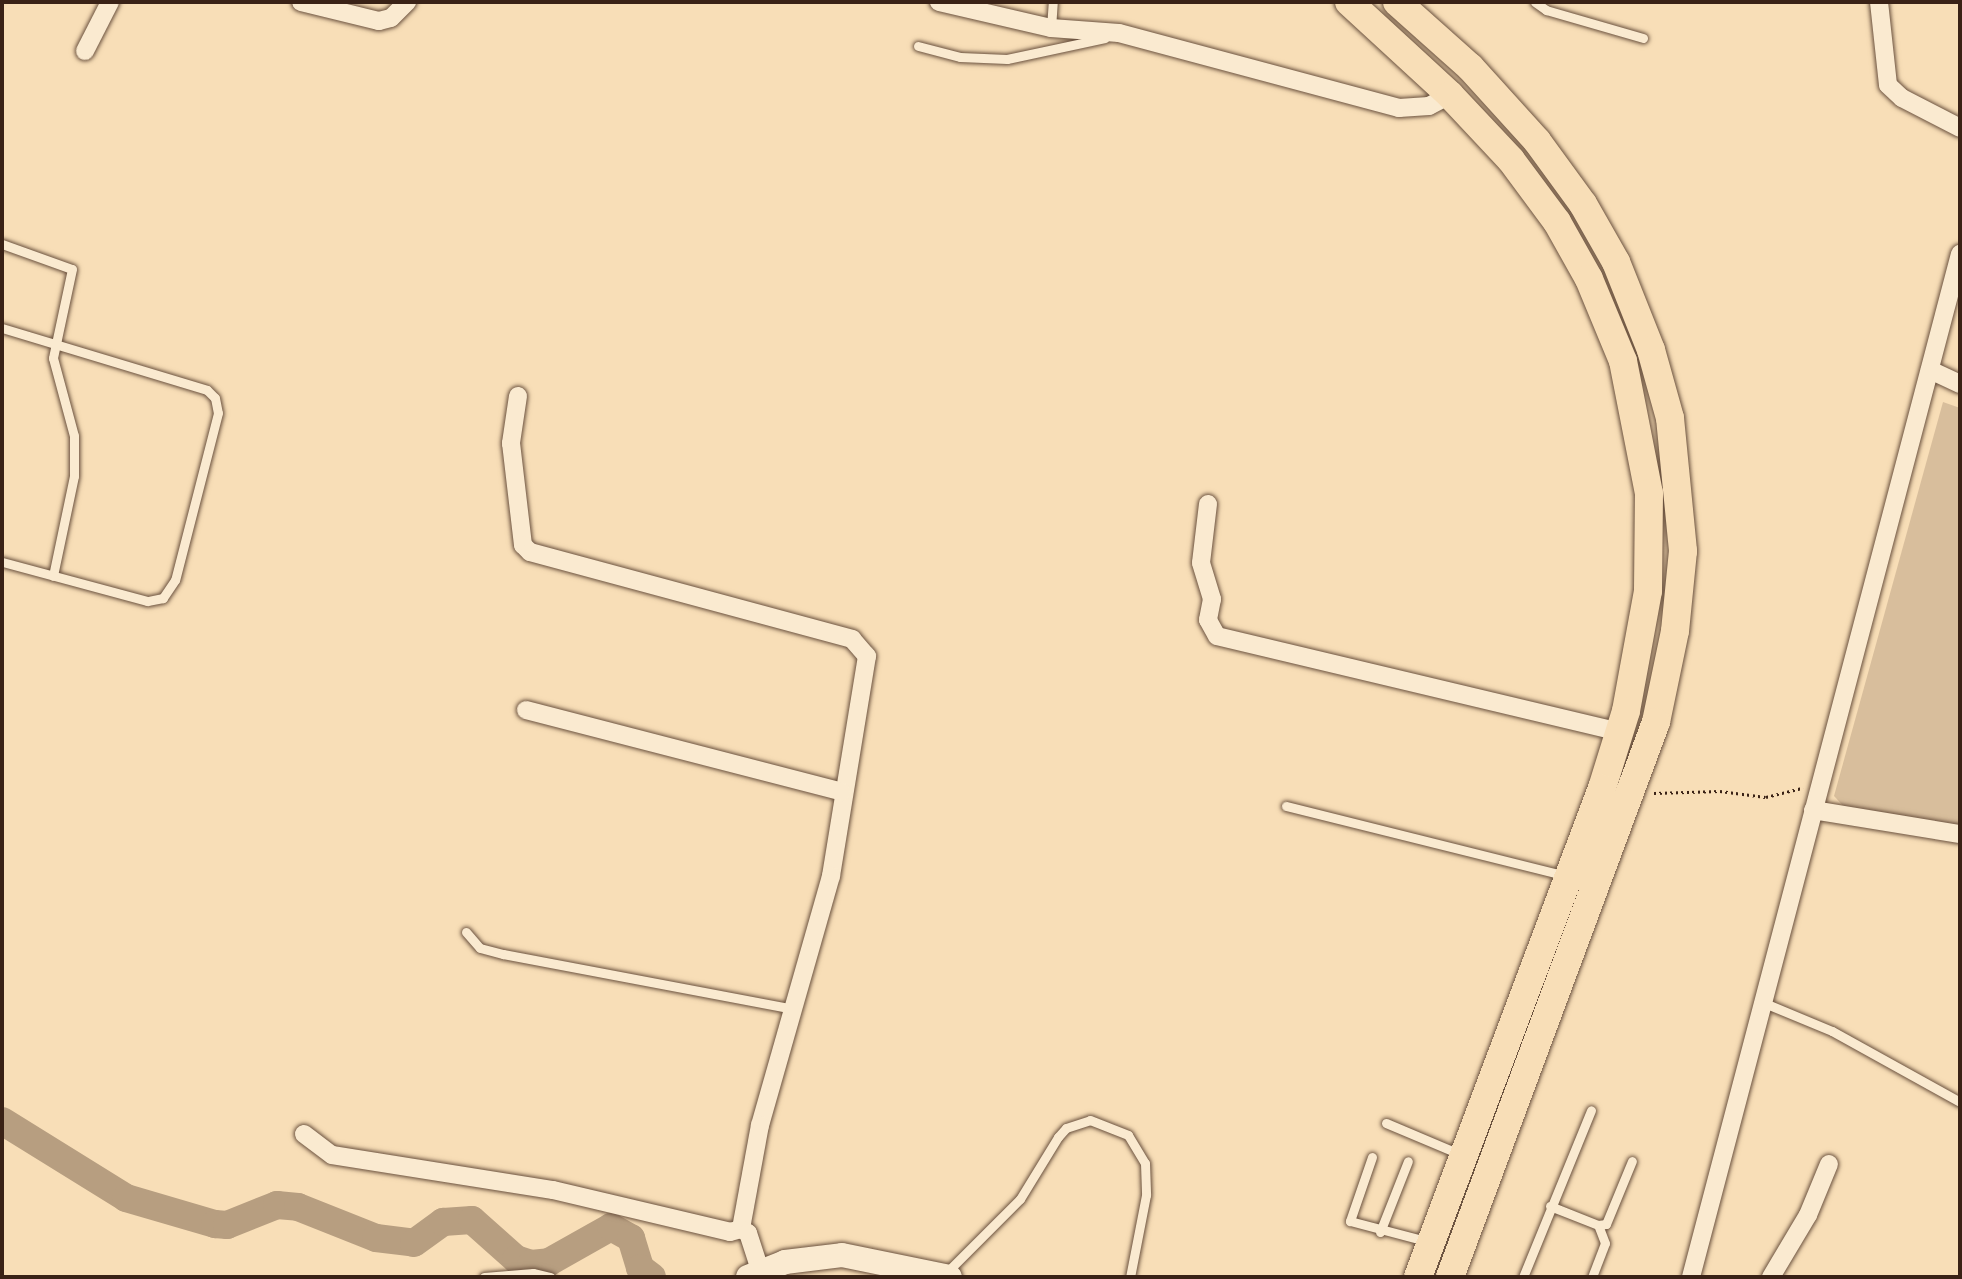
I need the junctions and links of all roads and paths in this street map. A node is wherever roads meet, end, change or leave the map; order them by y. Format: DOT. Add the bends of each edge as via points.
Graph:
graph roads {
  1 [pos="110,2"];
  2 [pos="301,2"];
  3 [pos="407,2"];
  4 [pos="939,2"];
  5 [pos="1053,2"];
  6 [pos="1349,2"];
  7 [pos="1397,2"];
  8 [pos="1535,2"];
  9 [pos="1879,2"];
  10 [pos="1051,28"];
  11 [pos="1119,33"];
  12 [pos="1643,38"];
  13 [pos="918,46"];
  14 [pos="85,51"];
  15 [pos="1450,95"];
  16 [pos="1960,128"];
  17 [pos="2,244"];
  18 [pos="1960,254"];
  19 [pos="2,328"];
  20 [pos="53,342"];
  21 [pos="1930,370"];
  22 [pos="1960,384"];
  23 [pos="519,396"];
  24 [pos="1208,504"];
  25 [pos="2,562"];
  26 [pos="53,576"];
  27 [pos="526,710"];
  28 [pos="1620,732"];
  29 [pos="842,792"];
  30 [pos="1633,793"];
  31 [pos="1815,804"];
  32 [pos="1286,806"];
  33 [pos="1960,835"];
  34 [pos="1568,876"];
  35 [pos="466,932"];
  36 [pos="1762,1002"];
  37 [pos="796,1010"];
  38 [pos="1960,1102"];
  39 [pos="1591,1110"];
  40 [pos="1386,1122"];
  41 [pos="304,1134"];
  42 [pos="1464,1155"];
  43 [pos="1372,1157"];
  44 [pos="1408,1161"];
  45 [pos="1632,1161"];
  46 [pos="1829,1164"];
  47 [pos="1550,1206"];
  48 [pos="1598,1225"];
  49 [pos="741,1230"];
  50 [pos="1380,1232"];
  51 [pos="1431,1242"];
  52 [pos="754,1274"];
  53 [pos="946,1276"];
  54 [pos="484,1277"];
  55 [pos="551,1277"];
  56 [pos="1129,1277"];
  57 [pos="1418,1277"];
  58 [pos="1450,1277"];
  59 [pos="1522,1277"];
  60 [pos="1592,1277"];
  61 [pos="1691,1277"];
  62 [pos="1771,1277"];
  1 -- 14 [label="street"];
  2 -- 3 [label="street" via="379,20 391,18"];
  4 -- 10 [label="street"];
  5 -- 10 [label="lane"];
  6 -- 15 [label="highway"];
  7 -- 30 [label="highway" via="1470,67 1559,168 1616,262 1651,350 1670,418 1680,489 1681,578 1668,674"];
  8 -- 12 [label="lane" via="1546,10"];
  9 -- 16 [label="street" via="1888,85 1902,98"];
  10 -- 11 [label="street"];
  11 -- 13 [label="lane" via="1007,58 960,57"];
  11 -- 15 [label="street" via="1399,108 1429,106"];
  15 -- 28 [label="highway" via="1511,160 1557,222 1589,279 1623,360 1649,494 1650,555 1639,654"];
  17 -- 20 [label="lane" via="72,269"];
  18 -- 21 [label="street"];
  19 -- 20 [label="lane"];
  20 -- 26 [label="lane" via="74,436 75,477"];
  20 -- 26 [label="lane" via="207,390 215,398 218,413 170,593 147,601"];
  21 -- 22 [label="street"];
  21 -- 31 [label="street"];
  23 -- 29 [label="street" via="510,443 523,545 530,552 852,639 867,656"];
  24 -- 28 [label="street" via="1201,564 1212,598 1208,620 1217,636"];
  25 -- 26 [label="lane"];
  27 -- 29 [label="street"];
  28 -- 34 [label="highway"];
  29 -- 37 [label="street" via="831,876"];
  30 -- 31 [label="path" via="1720,791 1766,797 1802,788"];
  30 -- 58 [label="highway"];
  31 -- 33 [label="street"];
  31 -- 36 [label="street"];
  32 -- 34 [label="lane"];
  34 -- 42 [label="highway"];
  35 -- 37 [label="lane" via="480,947 503,954"];
  36 -- 38 [label="lane" via="1832,1031"];
  36 -- 61 [label="street"];
  37 -- 49 [label="street" via="760,1125"];
  39 -- 47 [label="lane"];
  40 -- 42 [label="lane"];
  41 -- 49 [label="street" via="332,1155 552,1189 730,1233"];
  42 -- 51 [label="highway"];
  43 -- 50 [label="lane" via="1350,1221"];
  44 -- 50 [label="lane"];
  45 -- 48 [label="lane" via="1611,1218"];
  46 -- 62 [label="street" via="1808,1215"];
  47 -- 48 [label="lane"];
  47 -- 59 [label="lane"];
  48 -- 60 [label="lane" via="1605,1243"];
  49 -- 52 [label="street" via="748,1233"];
  50 -- 51 [label="lane"];
  51 -- 57 [label="highway"];
  52 -- 53 [label="main road" via="812,1256 842,1255"];
  53 -- 56 [label="lane" via="1020,1199 1066,1128 1090,1120 1128,1135 1145,1163 1146,1195"];
  54 -- 55 [label="lane" via="533,1273"];
}
